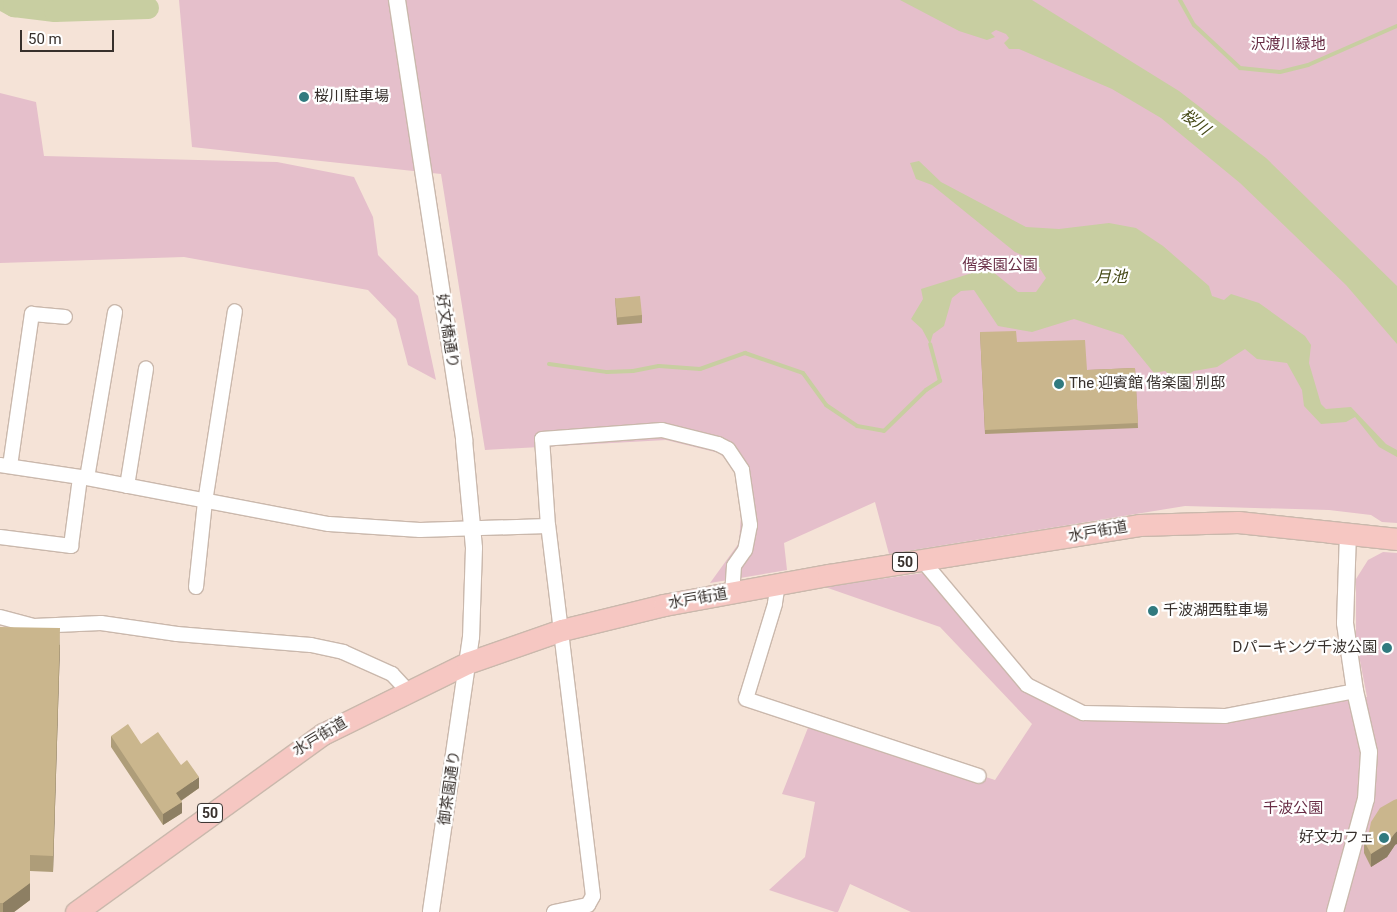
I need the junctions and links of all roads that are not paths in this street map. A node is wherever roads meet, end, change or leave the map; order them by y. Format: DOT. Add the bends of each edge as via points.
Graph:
graph roads {
  1 [pos="397,0"];
  2 [pos="235,311"];
  3 [pos="115,312"];
  4 [pos="65,317"];
  5 [pos="146,369"];
  6 [pos="5,466"];
  7 [pos="84,478"];
  8 [pos="127,486"];
  9 [pos="205,502"];
  10 [pos="548,526"];
  11 [pos="473,530"];
  12 [pos="1348,534"];
  13 [pos="0,537"];
  14 [pos="1397,539"];
  15 [pos="922,560"];
  16 [pos="778,584"];
  17 [pos="196,586"];
  18 [pos="732,593"];
  19 [pos="0,617"];
  20 [pos="562,630"];
  21 [pos="467,663"];
  22 [pos="408,690"];
  23 [pos="1355,691"];
  24 [pos="979,776"];
  25 [pos="589,908"];
  26 [pos="76,912"];
  27 [pos="431,912"];
  28 [pos="554,912"];
  29 [pos="1335,912"];
  1 -- 11 [label="street, 好文橋通り" via="464,440"];
  2 -- 9 [label="street"];
  3 -- 7 [label="street"];
  4 -- 6 [label="street" via="32,314"];
  5 -- 8 [label="street"];
  6 -- 7 [label="street"];
  7 -- 8 [label="street"];
  7 -- 13 [label="street" via="70,546"];
  8 -- 9 [label="street"];
  9 -- 11 [label="street" via="358,527"];
  9 -- 17 [label="street"];
  10 -- 11 [label="street"];
  10 -- 18 [label="street" via="542,439 662,430 718,444 732,454 742,470 750,525 745,550 734,566"];
  10 -- 20 [label="street"];
  11 -- 21 [label="street, 好文橋通り" via="472,618"];
  12 -- 14 [label="main road, 水戸街道 / 50"];
  12 -- 15 [label="main road, 水戸街道 / 50" via="1238,522 1164,523"];
  12 -- 23 [label="street" via="1345,623"];
  15 -- 16 [label="main road, 水戸街道 / 50"];
  15 -- 23 [label="street" via="1027,686 1083,713 1225,716"];
  16 -- 18 [label="main road, 水戸街道 / 50"];
  16 -- 24 [label="street" via="746,699"];
  18 -- 20 [label="main road, 水戸街道 / 50"];
  19 -- 22 [label="street" via="34,626 101,623 177,634 310,646 343,652 392,674"];
  20 -- 21 [label="main road, 水戸街道 / 50"];
  20 -- 25 [label="street" via="593,896"];
  21 -- 22 [label="main road, 水戸街道 / 50"];
  21 -- 27 [label="street, 御茶園通り"];
  22 -- 26 [label="main road, 水戸街道 / 50" via="339,725 289,756"];
  23 -- 29 [label="street" via="1369,752 1366,799"];
  25 -- 28 [label="street"];
}
